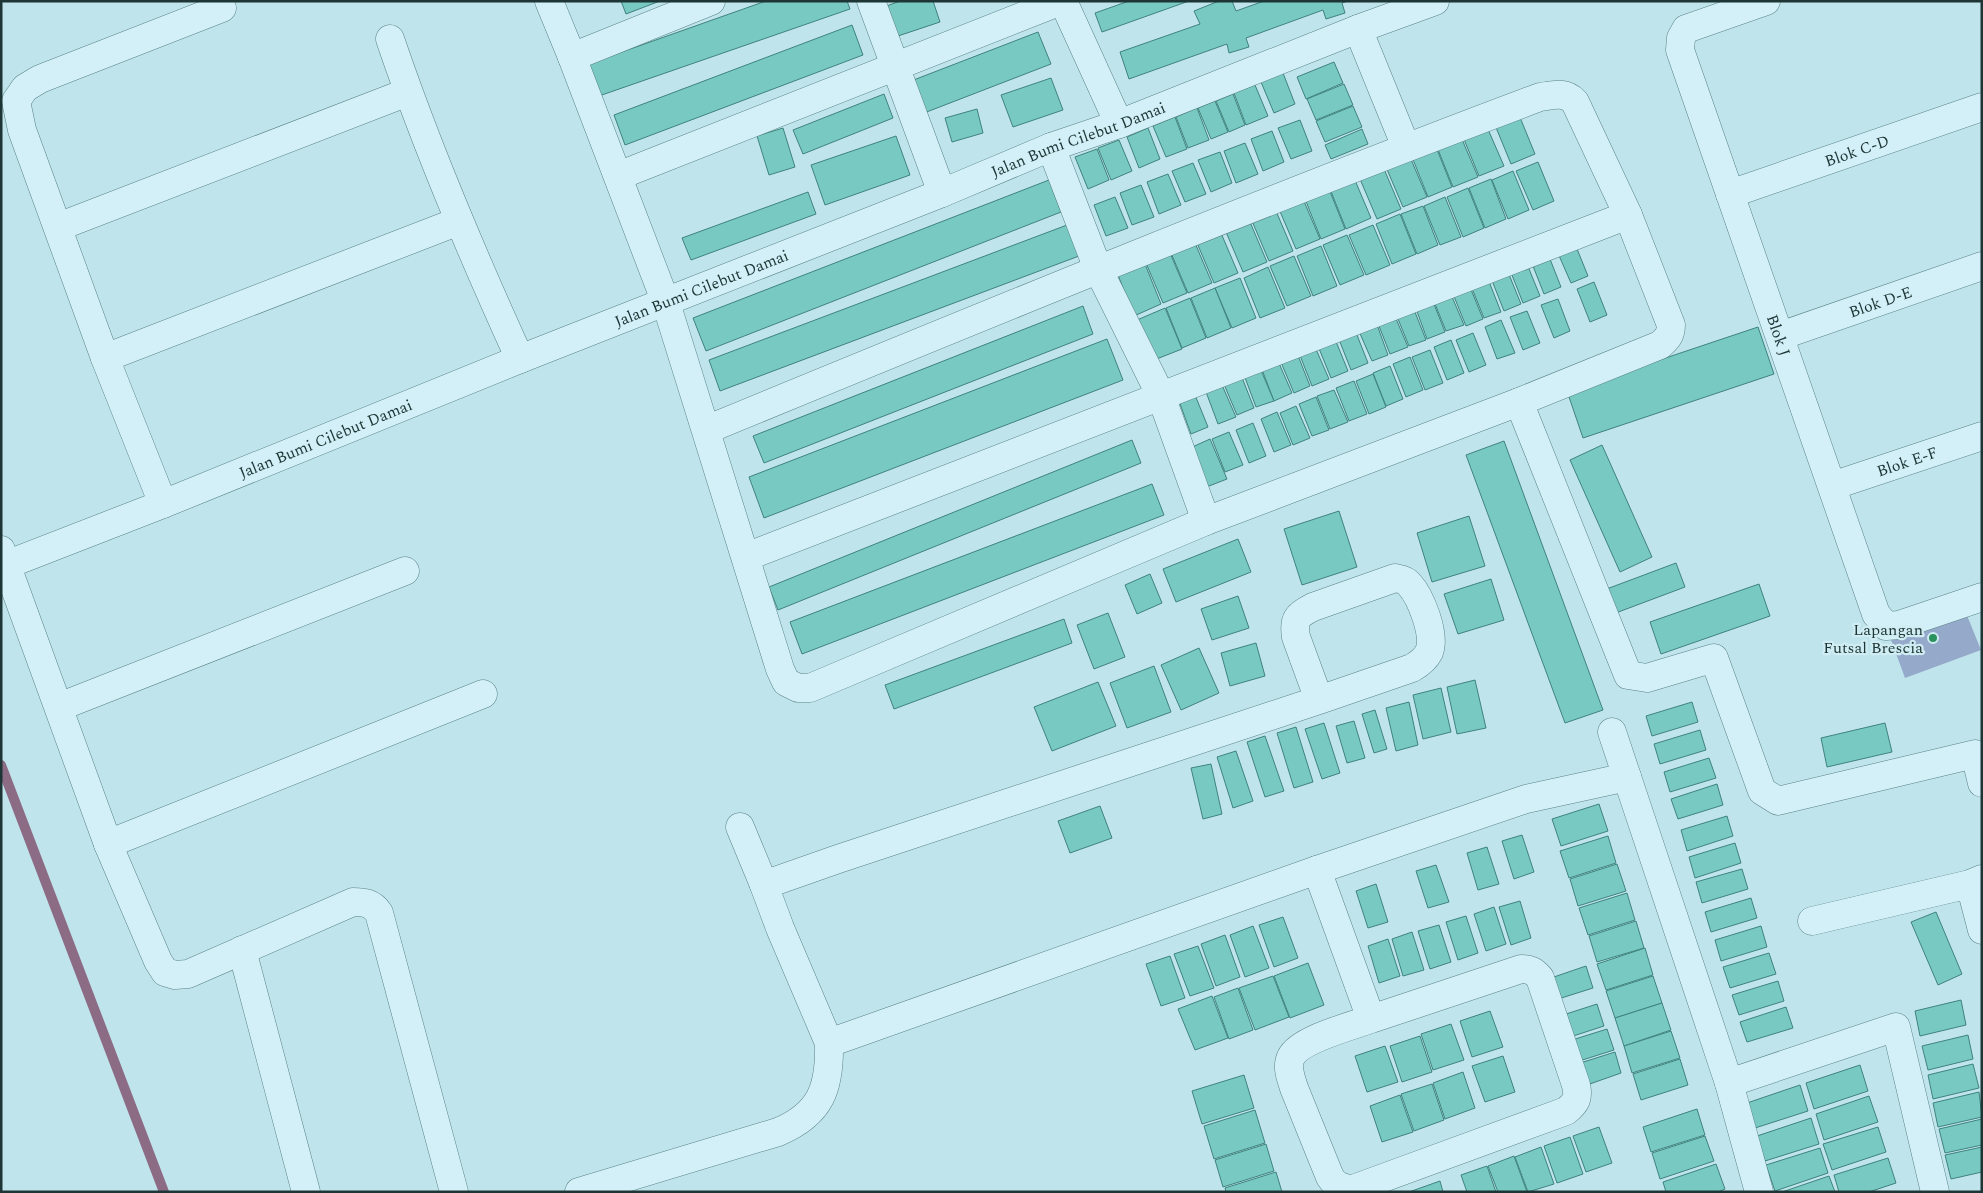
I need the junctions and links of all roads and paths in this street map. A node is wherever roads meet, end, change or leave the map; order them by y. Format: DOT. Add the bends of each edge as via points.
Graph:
graph roads {
  1 [pos="549,1"];
  2 [pos="711,1"];
  3 [pos="871,1"];
  4 [pos="1062,1"];
  5 [pos="1436,1"];
  6 [pos="1766,1"];
  7 [pos="222,8"];
  8 [pos="1358,29"];
  9 [pos="390,39"];
  10 [pos="572,57"];
  11 [pos="895,67"];
  12 [pos="408,92"];
  13 [pos="1982,107"];
  14 [pos="1119,124"];
  15 [pos="1051,147"];
  16 [pos="1406,147"];
  17 [pos="618,176"];
  18 [pos="942,193"];
  19 [pos="1730,194"];
  20 [pos="1628,215"];
  21 [pos="459,221"];
  22 [pos="58,227"];
  23 [pos="1982,266"];
  24 [pos="1098,270"];
  25 [pos="666,303"];
  26 [pos="1780,336"];
  27 [pos="105,358"];
  28 [pos="520,359"];
  29 [pos="1161,396"];
  30 [pos="1519,402"];
  31 [pos="706,430"];
  32 [pos="1982,436"];
  33 [pos="1832,486"];
  34 [pos="163,504"];
  35 [pos="1206,521"];
  36 [pos="746,557"];
  37 [pos="3,561"];
  38 [pos="405,570"];
  39 [pos="1982,597"];
  40 [pos="483,694"];
  41 [pos="1319,700"];
  42 [pos="59,707"];
  43 [pos="1612,732"];
  44 [pos="1627,777"];
  45 [pos="1982,783"];
  46 [pos="740,827"];
  47 [pos="108,844"];
  48 [pos="1317,870"];
  49 [pos="1976,882"];
  50 [pos="764,885"];
  51 [pos="1812,921"];
  52 [pos="1982,930"];
  53 [pos="242,950"];
  54 [pos="1371,1019"];
  55 [pos="829,1043"];
  56 [pos="1729,1084"];
  57 [pos="1378,1186"];
  58 [pos="306,1192"];
  59 [pos="454,1192"];
  60 [pos="579,1192"];
  61 [pos="1759,1192"];
  62 [pos="1934,1192"];
  1 -- 10 [label="street"];
  2 -- 10 [label="street"];
  3 -- 11 [label="street"];
  4 -- 11 [label="street"];
  4 -- 14 [label="street"];
  5 -- 8 [label="street, Jalan Bumi Cilebut Damai"];
  6 -- 19 [label="street, Blok J" via="1686,30 1681,38 1680,50"];
  7 -- 22 [label="street" via="40,79 25,88 16,101 22,130"];
  8 -- 14 [label="street, Jalan Bumi Cilebut Damai"];
  8 -- 16 [label="street"];
  9 -- 12 [label="street"];
  10 -- 17 [label="street"];
  11 -- 17 [label="street"];
  11 -- 18 [label="street"];
  12 -- 21 [label="street"];
  12 -- 22 [label="street"];
  13 -- 19 [label="street, Blok C-D"];
  14 -- 15 [label="street, Jalan Bumi Cilebut Damai"];
  15 -- 18 [label="street, Jalan Bumi Cilebut Damai"];
  15 -- 24 [label="street"];
  16 -- 20 [label="street" via="1540,97 1570,96"];
  16 -- 24 [label="street"];
  17 -- 25 [label="street"];
  18 -- 25 [label="street, Jalan Bumi Cilebut Damai"];
  19 -- 26 [label="street, Blok J"];
  20 -- 29 [label="street"];
  20 -- 30 [label="street" via="1671,325 1669,337 1660,345"];
  21 -- 27 [label="street"];
  21 -- 28 [label="street"];
  22 -- 27 [label="street"];
  23 -- 26 [label="street, Blok D-E"];
  24 -- 29 [label="street"];
  24 -- 31 [label="street"];
  25 -- 28 [label="street, Jalan Bumi Cilebut Damai"];
  25 -- 31 [label="street"];
  26 -- 33 [label="street, Blok J"];
  27 -- 34 [label="street"];
  28 -- 34 [label="street, Jalan Bumi Cilebut Damai"];
  29 -- 35 [label="street"];
  29 -- 36 [label="street"];
  30 -- 35 [label="street"];
  30 -- 45 [label="street" via="1628,675 1647,678 1714,658 1762,791 1778,800 1975,754"];
  31 -- 36 [label="street"];
  32 -- 33 [label="street, Blok E-F"];
  33 -- 39 [label="street, Blok J" via="1876,614 1886,626 1899,625"];
  34 -- 37 [label="street, Jalan Bumi Cilebut Damai"];
  35 -- 36 [label="street" via="810,688 798,688 786,682"];
  37 -- 42 [label="street"];
  38 -- 42 [label="street"];
  40 -- 47 [label="street"];
  41 -- 41 [label="street" via="1296,637 1296,620 1313,607 1395,578 1408,583 1430,630 1431,642 1425,658 1412,668"];
  41 -- 50 [label="street"];
  42 -- 47 [label="street"];
  43 -- 44 [label="street"];
  44 -- 48 [label="street" via="1526,798"];
  44 -- 56 [label="street"];
  46 -- 50 [label="street"];
  47 -- 53 [label="street" via="165,972 188,974"];
  48 -- 54 [label="street"];
  48 -- 55 [label="street"];
  49 -- 51 [label="street"];
  49 -- 52 [label="street"];
  50 -- 55 [label="street"];
  53 -- 58 [label="street"];
  53 -- 59 [label="street" via="353,902 374,906 379,913"];
  54 -- 57 [label="street" via="1309,1043 1292,1056 1289,1065 1294,1088 1334,1184 1353,1189"];
  54 -- 57 [label="street" via="1521,969 1535,972 1540,978 1578,1095 1575,1104 1566,1111"];
  55 -- 60 [label="street" via="826,1083 808,1115 795,1124 778,1132"];
  56 -- 61 [label="street"];
  56 -- 62 [label="street" via="1896,1027"];
}
